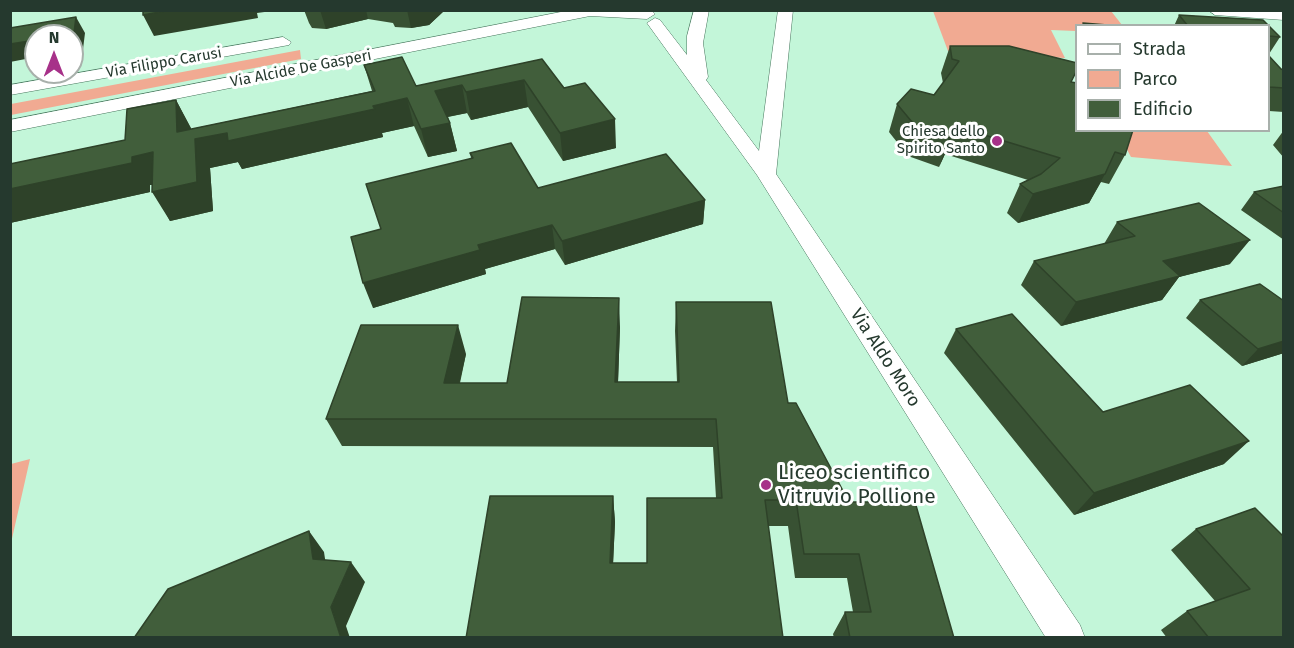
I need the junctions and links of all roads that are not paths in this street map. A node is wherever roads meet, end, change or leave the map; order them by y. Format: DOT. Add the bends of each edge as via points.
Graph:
graph roads {
  1 [pos="786,10"];
  2 [pos="1215,10"];
  3 [pos="595,11"];
  4 [pos="1284,15"];
  5 [pos="649,16"];
  6 [pos="690,21"];
  7 [pos="283,42"];
  8 [pos="699,81"];
  9 [pos="10,90"];
  10 [pos="10,126"];
  11 [pos="766,174"];
  12 [pos="1067,638"];
  1 -- 11 [label="street"];
  2 -- 4 [label="street"];
  3 -- 5 [label="street, Via Alcide De Gasperi"];
  3 -- 10 [label="street, Via Alcide De Gasperi"];
  5 -- 6 [label="street, Via Alcide De Gasperi"];
  5 -- 8 [label="street, Via Aldo Moro"];
  6 -- 8 [label="street, Via Aldo Moro"];
  7 -- 9 [label="street, Via Filippo Carusi"];
  8 -- 11 [label="street, Via Aldo Moro"];
  11 -- 12 [label="street, Via Aldo Moro"];
}
